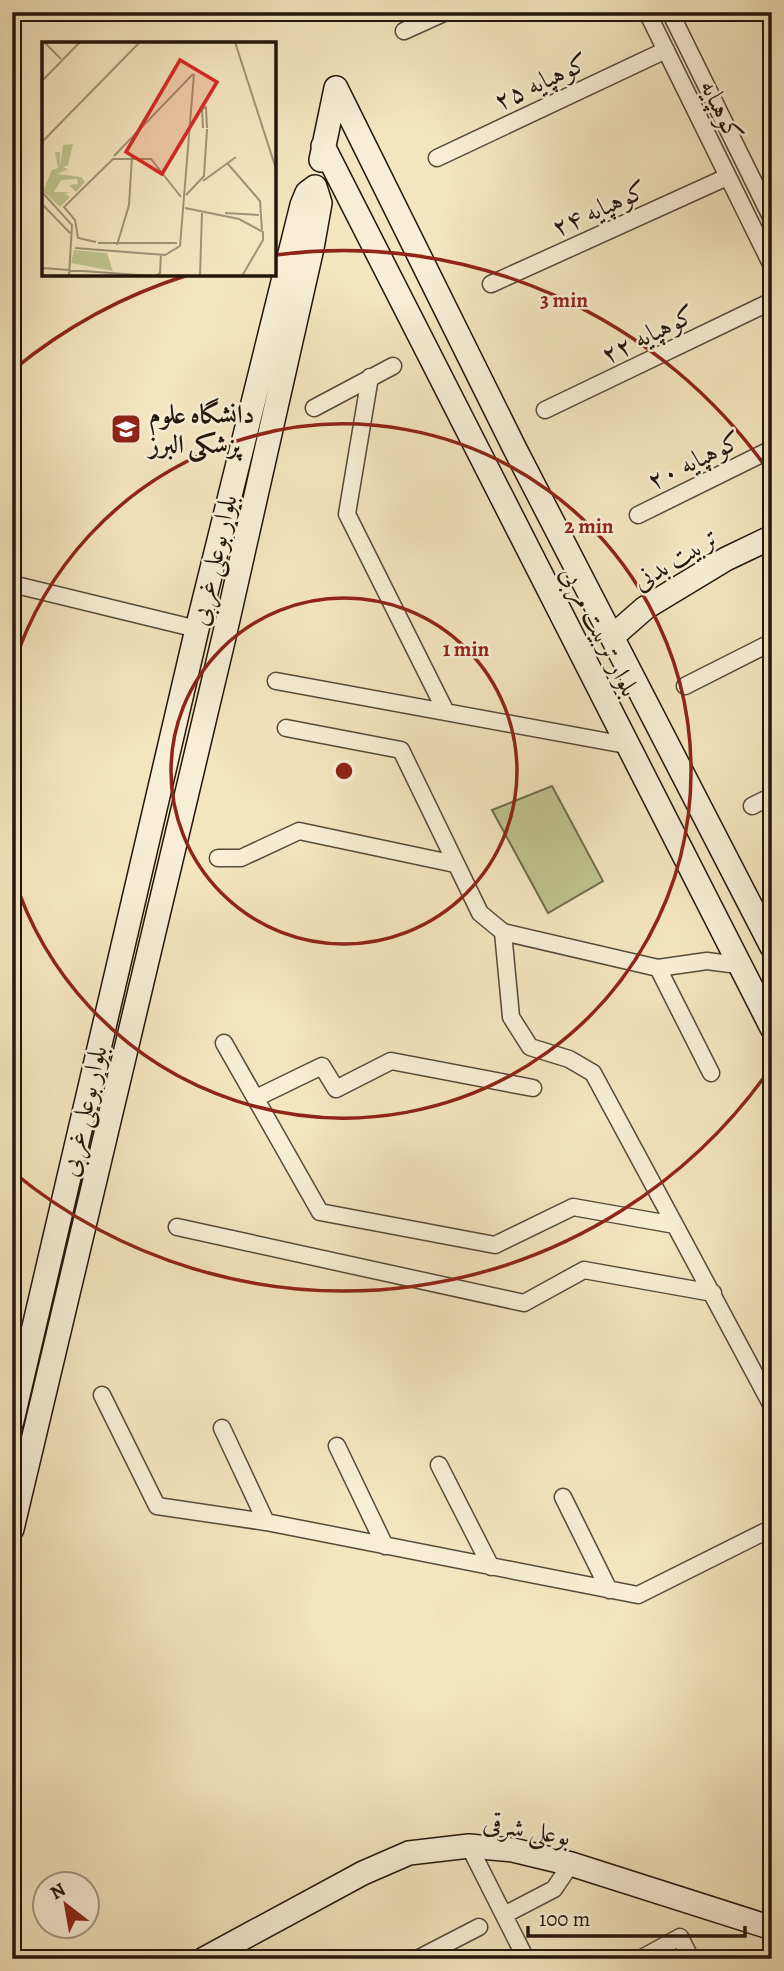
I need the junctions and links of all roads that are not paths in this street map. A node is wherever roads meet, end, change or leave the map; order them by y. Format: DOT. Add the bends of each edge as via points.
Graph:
graph roads {
  1 [pos="446,12"];
  2 [pos="647,12"];
  3 [pos="670,12"];
  4 [pos="404,31"];
  5 [pos="666,50"];
  6 [pos="323,146"];
  7 [pos="437,158"];
  8 [pos="727,177"];
  9 [pos="315,187"];
  10 [pos="770,210"];
  11 [pos="772,266"];
  12 [pos="491,284"];
  13 [pos="772,301"];
  14 [pos="393,366"];
  15 [pos="370,377"];
  16 [pos="314,408"];
  17 [pos="545,410"];
  18 [pos="515,449"];
  19 [pos="772,449"];
  20 [pos="486,465"];
  21 [pos="638,515"];
  22 [pos="772,537"];
  23 [pos="772,557"];
  24 [pos="726,559"];
  25 [pos="12,584"];
  26 [pos="198,629"];
  27 [pos="612,637"];
  28 [pos="772,642"];
  29 [pos="276,681"];
  30 [pos="685,686"];
  31 [pos="446,712"];
  32 [pos="286,728"];
  33 [pos="626,745"];
  34 [pos="772,796"];
  35 [pos="752,806"];
  36 [pos="218,858"];
  37 [pos="455,864"];
  38 [pos="503,932"];
  39 [pos="772,947"];
  40 [pos="738,965"];
  41 [pos="658,968"];
  42 [pos="770,1022"];
  43 [pos="104,1035"];
  44 [pos="128,1041"];
  45 [pos="224,1043"];
  46 [pos="711,1073"];
  47 [pos="533,1088"];
  48 [pos="256,1098"];
  49 [pos="675,1224"];
  50 [pos="177,1227"];
  51 [pos="713,1293"];
  52 [pos="36,1327"];
  53 [pos="59,1331"];
  54 [pos="102,1395"];
  55 [pos="772,1406"];
  56 [pos="12,1421"];
  57 [pos="222,1429"];
  58 [pos="337,1446"];
  59 [pos="439,1465"];
  60 [pos="563,1497"];
  61 [pos="266,1522"];
  62 [pos="772,1528"];
  63 [pos="12,1529"];
  64 [pos="385,1546"];
  65 [pos="491,1567"];
  66 [pos="609,1590"];
  67 [pos="469,1846"];
  68 [pos="571,1864"];
  69 [pos="504,1915"];
  70 [pos="479,1927"];
  71 [pos="772,1928"];
  72 [pos="204,1959"];
  73 [pos="418,1959"];
  74 [pos="526,1959"];
  75 [pos="640,1959"];
  76 [pos="691,1959"];
  1 -- 4 [label="street"];
  2 -- 5 [label="street, کوهپایه"];
  3 -- 10 [label="street, کوهپایه"];
  5 -- 7 [label="street, کوهپایه ۲۵"];
  5 -- 8 [label="street, کوهپایه"];
  6 -- 9 [label="street"];
  6 -- 18 [label="street, بلوار تربیت مربی" via="336,88"];
  6 -- 20 [label="street, بلوار تربیت مربی"];
  8 -- 11 [label="street, کوهپایه"];
  8 -- 12 [label="street, کوهپایه ۲۴"];
  9 -- 26 [label="street, بلوار بوعلی غربی" via="302,205"];
  9 -- 44 [label="street, بلوار بوعلی غربی" via="320,203 312,248"];
  13 -- 17 [label="street, کوهپایه ۲۲"];
  14 -- 15 [label="street"];
  15 -- 16 [label="street"];
  15 -- 31 [label="street" via="347,514"];
  18 -- 20 [label="street"];
  18 -- 27 [label="street, بلوار تربیت مربی"];
  19 -- 21 [label="street, کوهپایه ۲۰"];
  20 -- 33 [label="street, بلوار تربیت مربی"];
  22 -- 24 [label="street, تربیت بدنی"];
  23 -- 24 [label="street"];
  24 -- 27 [label="street, تربیت بدنی" via="646,608"];
  25 -- 26 [label="street"];
  26 -- 43 [label="street, بلوار بوعلی غربی"];
  27 -- 39 [label="street, بلوار تربیت مربی"];
  28 -- 30 [label="street"];
  29 -- 31 [label="street"];
  31 -- 33 [label="street"];
  32 -- 37 [label="street" via="401,750"];
  33 -- 40 [label="street, بلوار تربیت مربی"];
  34 -- 35 [label="street"];
  36 -- 37 [label="street" via="241,858 299,831"];
  37 -- 38 [label="street" via="480,913"];
  38 -- 41 [label="street"];
  38 -- 49 [label="street" via="511,1017 530,1047 569,1059 593,1073"];
  40 -- 41 [label="street" via="707,961"];
  40 -- 42 [label="street, بلوار تربیت مربی"];
  41 -- 46 [label="street"];
  43 -- 44 [label="street"];
  43 -- 52 [label="street, بلوار بوعلی غربی"];
  44 -- 53 [label="street, بلوار بوعلی غربی"];
  45 -- 48 [label="street"];
  47 -- 48 [label="street" via="391,1061 336,1089 322,1066"];
  48 -- 49 [label="street" via="320,1212 495,1245 573,1207"];
  49 -- 51 [label="street"];
  50 -- 51 [label="street" via="524,1303 584,1270"];
  51 -- 55 [label="street"];
  52 -- 53 [label="street"];
  52 -- 56 [label="street, بلوار بوعلی غربی"];
  53 -- 63 [label="street, بلوار بوعلی غربی"];
  54 -- 61 [label="street" via="157,1506"];
  57 -- 61 [label="street"];
  58 -- 64 [label="street"];
  59 -- 65 [label="street"];
  60 -- 66 [label="street"];
  61 -- 64 [label="street"];
  62 -- 66 [label="street" via="638,1595"];
  64 -- 65 [label="street"];
  65 -- 66 [label="street"];
  67 -- 68 [label="street, بوعلی شرقی" via="513,1850"];
  67 -- 69 [label="street"];
  67 -- 72 [label="street, بوعلی شرقی" via="409,1853"];
  68 -- 69 [label="street" via="554,1889"];
  68 -- 71 [label="street, بوعلی شرقی"];
  69 -- 74 [label="street"];
  70 -- 73 [label="street"];
  75 -- 76 [label="street" via="680,1937"];
}
